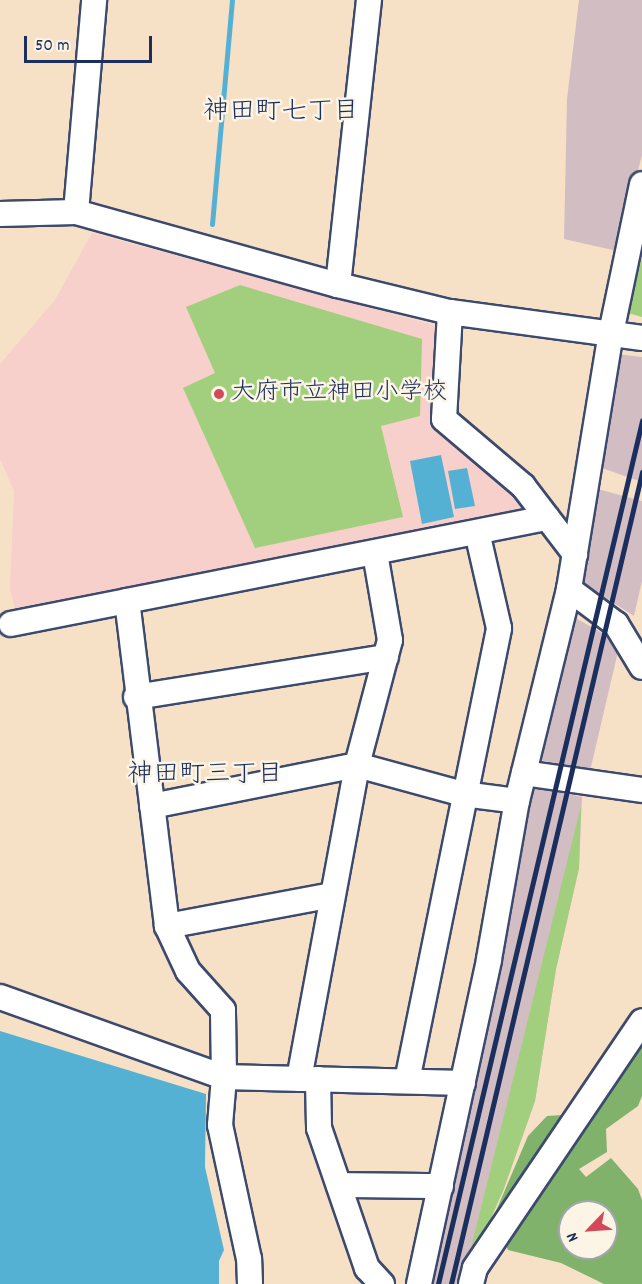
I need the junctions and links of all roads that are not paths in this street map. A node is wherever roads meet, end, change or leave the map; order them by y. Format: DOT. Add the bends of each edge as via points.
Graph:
graph roads {
  1 [pos="94,0"];
  2 [pos="369,0"];
  3 [pos="642,184"];
  4 [pos="76,212"];
  5 [pos="0,214"];
  6 [pos="338,285"];
  7 [pos="450,312"];
  8 [pos="611,333"];
  9 [pos="642,339"];
  10 [pos="547,518"];
  11 [pos="477,532"];
  12 [pos="375,553"];
  13 [pos="575,554"];
  14 [pos="569,589"];
  15 [pos="127,601"];
  16 [pos="11,624"];
  17 [pos="386,657"];
  18 [pos="642,667"];
  19 [pos="136,697"];
  20 [pos="357,765"];
  21 [pos="524,772"];
  22 [pos="642,790"];
  23 [pos="463,794"];
  24 [pos="517,801"];
  25 [pos="152,806"];
  26 [pos="332,896"];
  27 [pos="167,927"];
  28 [pos="0,997"];
  29 [pos="642,1022"];
  30 [pos="224,1077"];
  31 [pos="308,1079"];
  32 [pos="407,1081"];
  33 [pos="464,1083"];
  34 [pos="339,1185"];
  35 [pos="441,1186"];
  36 [pos="250,1284"];
  37 [pos="382,1284"];
  38 [pos="419,1284"];
  39 [pos="471,1284"];
  1 -- 4 [label="street"];
  2 -- 6 [label="street"];
  3 -- 8 [label="street"];
  4 -- 5 [label="street"];
  4 -- 6 [label="street"];
  6 -- 7 [label="street"];
  7 -- 8 [label="street"];
  7 -- 10 [label="street" via="444,419 523,486"];
  8 -- 9 [label="street"];
  8 -- 13 [label="street"];
  10 -- 11 [label="street"];
  10 -- 13 [label="street"];
  11 -- 12 [label="street"];
  11 -- 23 [label="street" via="499,628"];
  12 -- 15 [label="street"];
  12 -- 17 [label="street" via="390,640"];
  13 -- 14 [label="street"];
  14 -- 18 [label="street" via="616,624"];
  14 -- 21 [label="street"];
  15 -- 16 [label="street"];
  15 -- 19 [label="street"];
  17 -- 19 [label="street"];
  17 -- 20 [label="street"];
  19 -- 25 [label="street"];
  20 -- 23 [label="street"];
  20 -- 25 [label="street"];
  20 -- 26 [label="street"];
  21 -- 22 [label="street"];
  21 -- 24 [label="street"];
  23 -- 24 [label="street"];
  23 -- 32 [label="street"];
  24 -- 33 [label="street"];
  25 -- 27 [label="street"];
  26 -- 27 [label="street"];
  26 -- 31 [label="street"];
  27 -- 30 [label="street" via="188,971 223,1010"];
  28 -- 30 [label="street"];
  29 -- 39 [label="street" via="475,1268"];
  30 -- 31 [label="street"];
  30 -- 36 [label="street" via="220,1125 249,1258"];
  31 -- 32 [label="street"];
  31 -- 34 [label="street" via="318,1128"];
  32 -- 33 [label="street"];
  33 -- 35 [label="street"];
  34 -- 35 [label="street"];
  34 -- 37 [label="street" via="367,1268"];
  35 -- 38 [label="street"];
}
